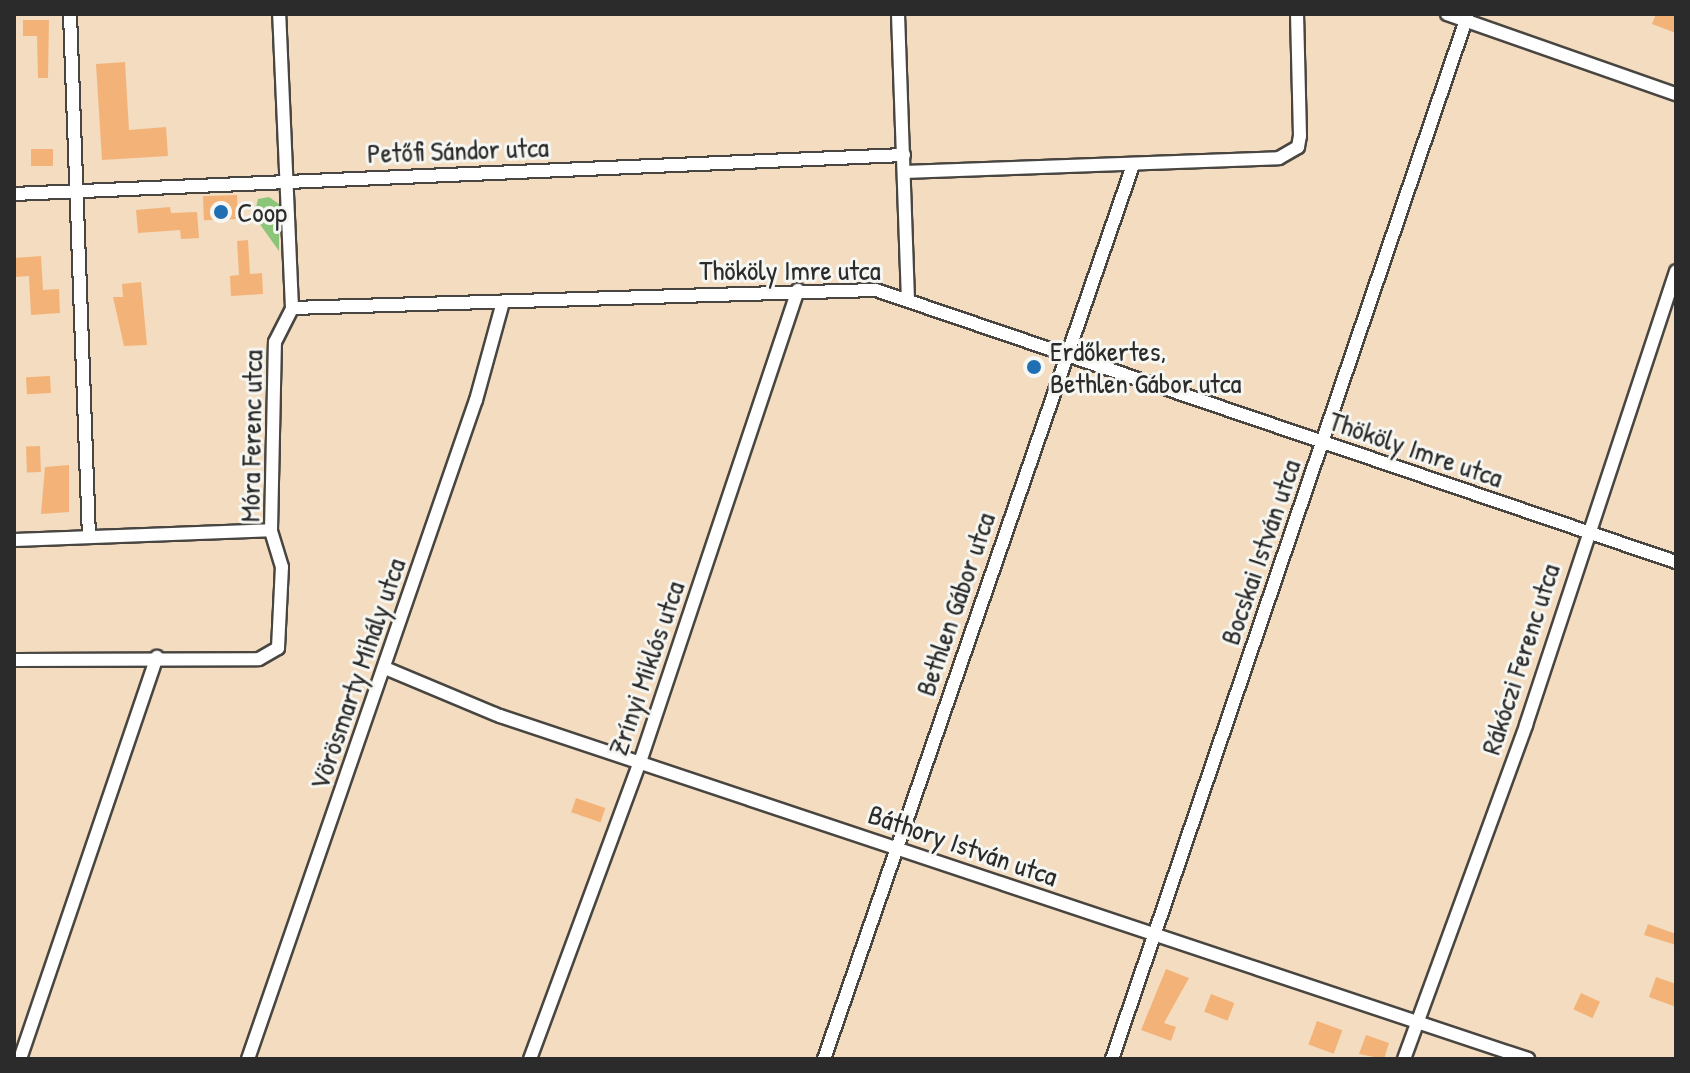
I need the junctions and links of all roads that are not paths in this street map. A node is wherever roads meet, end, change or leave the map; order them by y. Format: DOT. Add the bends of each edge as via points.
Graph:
graph roads {
  1 [pos="70,14"];
  2 [pos="279,14"];
  3 [pos="898,14"];
  4 [pos="1297,14"];
  5 [pos="1447,14"];
  6 [pos="1466,17"];
  7 [pos="1676,94"];
  8 [pos="904,155"];
  9 [pos="1133,165"];
  10 [pos="904,172"];
  11 [pos="288,181"];
  12 [pos="74,190"];
  13 [pos="14,194"];
  14 [pos="1676,271"];
  15 [pos="798,290"];
  16 [pos="908,296"];
  17 [pos="503,302"];
  18 [pos="292,308"];
  19 [pos="1066,354"];
  20 [pos="1323,444"];
  21 [pos="271,530"];
  22 [pos="1586,531"];
  23 [pos="89,536"];
  24 [pos="14,540"];
  25 [pos="1676,562"];
  26 [pos="157,657"];
  27 [pos="14,660"];
  28 [pos="385,668"];
  29 [pos="640,762"];
  30 [pos="897,847"];
  31 [pos="1156,936"];
  32 [pos="1417,1020"];
  33 [pos="20,1059"];
  34 [pos="248,1059"];
  35 [pos="530,1059"];
  36 [pos="824,1059"];
  37 [pos="1112,1059"];
  38 [pos="1404,1059"];
  39 [pos="1528,1059"];
  1 -- 12 [label="street"];
  2 -- 11 [label="street, Móra Ferenc utca"];
  3 -- 8 [label="street"];
  4 -- 9 [label="street" via="1298,147 1279,158"];
  5 -- 6 [label="street"];
  6 -- 7 [label="street"];
  6 -- 20 [label="street, Bocskai István utca"];
  8 -- 10 [label="street"];
  8 -- 11 [label="street, Petőfi Sándor utca"];
  9 -- 10 [label="street"];
  9 -- 19 [label="street, Bethlen Gábor utca"];
  10 -- 16 [label="street"];
  11 -- 12 [label="street, Petőfi Sándor utca"];
  11 -- 18 [label="street, Móra Ferenc utca"];
  12 -- 13 [label="street, Petőfi Sándor utca"];
  12 -- 23 [label="street"];
  14 -- 22 [label="street, Rákóczi Ferenc utca"];
  15 -- 16 [label="street, Thököly Imre utca"];
  15 -- 17 [label="street, Thököly Imre utca"];
  15 -- 29 [label="street, Zrínyi Miklós utca"];
  16 -- 19 [label="street, Thököly Imre utca"];
  17 -- 18 [label="street, Thököly Imre utca"];
  17 -- 28 [label="street, Vörösmarty Mihály utca"];
  18 -- 21 [label="street, Móra Ferenc utca" via="275,342"];
  19 -- 20 [label="street, Thököly Imre utca"];
  19 -- 30 [label="street, Bethlen Gábor utca"];
  20 -- 22 [label="street, Thököly Imre utca"];
  20 -- 31 [label="street, Bocskai István utca"];
  21 -- 23 [label="street"];
  21 -- 26 [label="street, Móra Ferenc utca" via="282,567 278,648 259,659"];
  22 -- 25 [label="street, Thököly Imre utca"];
  22 -- 32 [label="street, Rákóczi Ferenc utca" via="1526,725"];
  23 -- 24 [label="street"];
  26 -- 27 [label="street"];
  26 -- 33 [label="street"];
  28 -- 29 [label="street, Báthory István utca"];
  28 -- 34 [label="street, Vörösmarty Mihály utca"];
  29 -- 30 [label="street, Báthory István utca"];
  29 -- 35 [label="street, Zrínyi Miklós utca"];
  30 -- 31 [label="street, Báthory István utca"];
  30 -- 36 [label="street, Bethlen Gábor utca"];
  31 -- 32 [label="street, Báthory István utca"];
  31 -- 37 [label="street, Bocskai István utca"];
  32 -- 38 [label="street, Rákóczi Ferenc utca"];
  32 -- 39 [label="street, Báthory István utca"];
}
